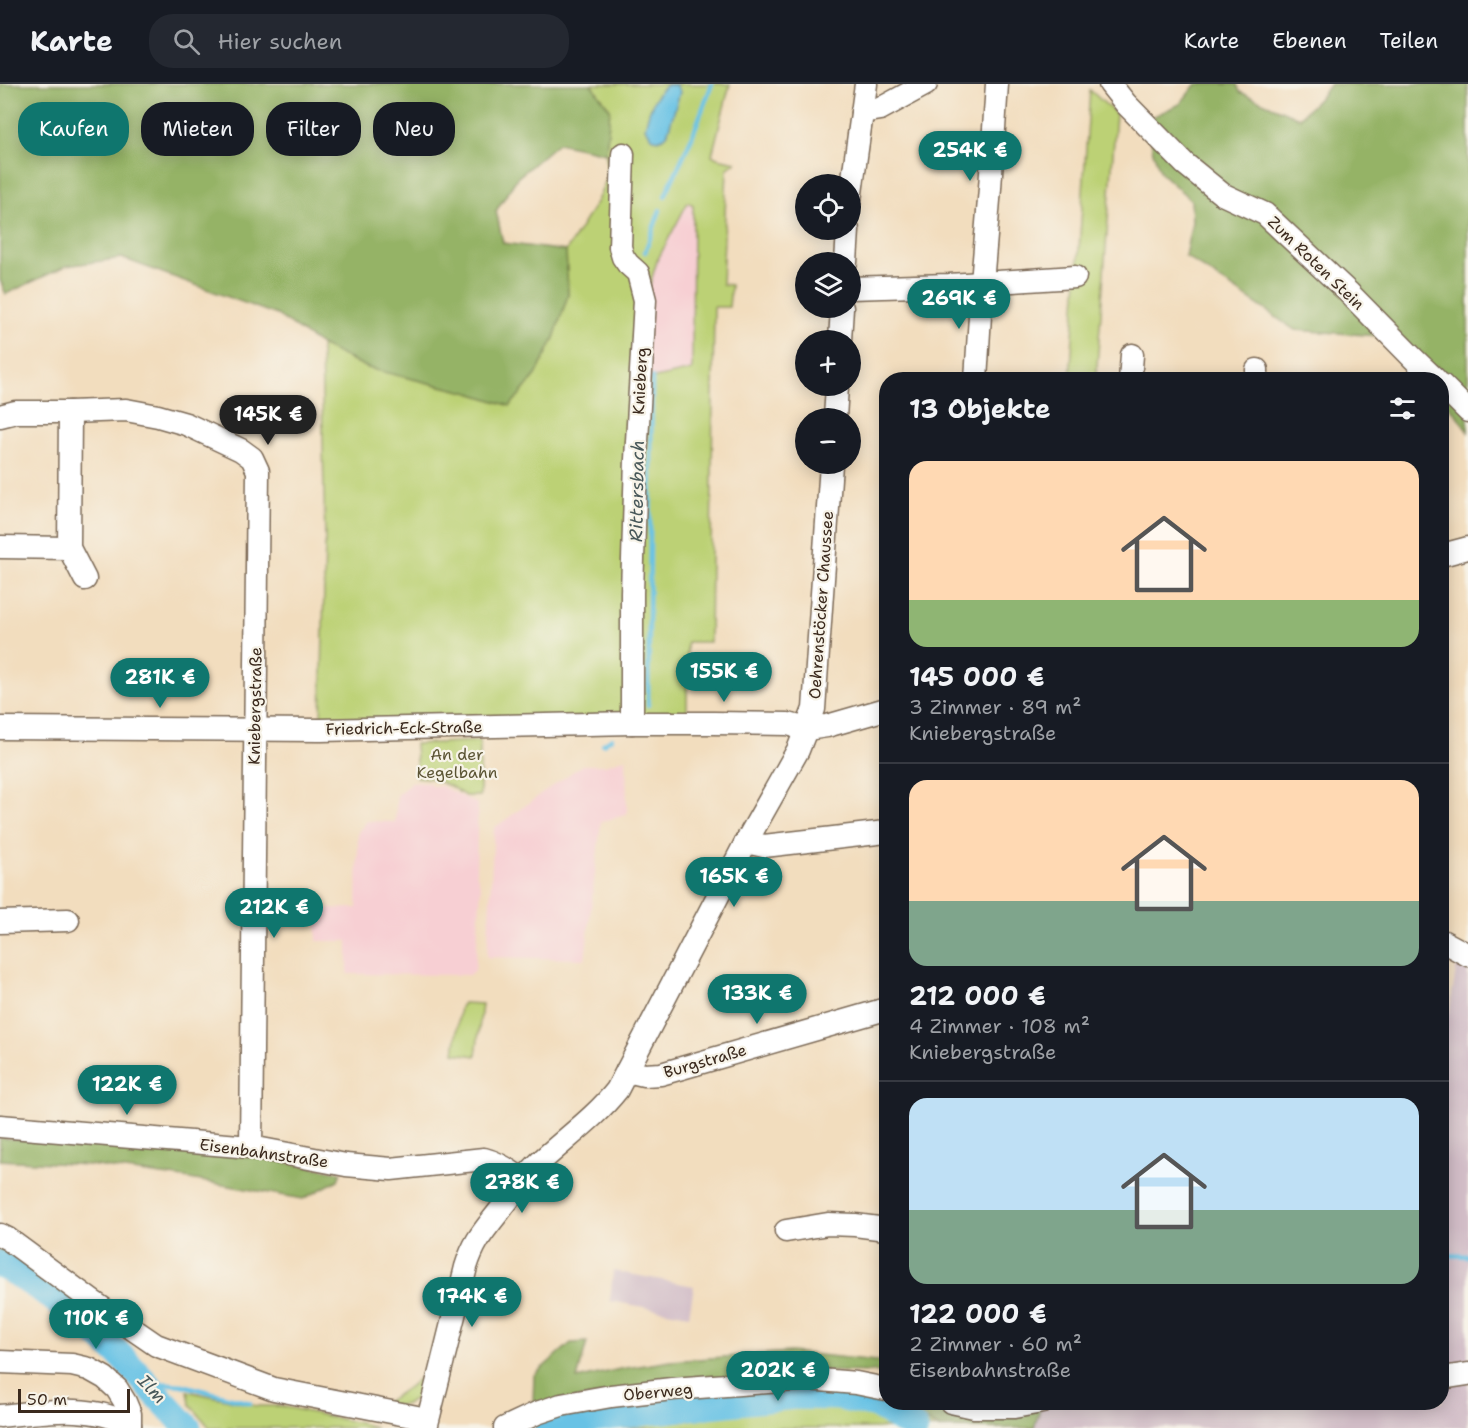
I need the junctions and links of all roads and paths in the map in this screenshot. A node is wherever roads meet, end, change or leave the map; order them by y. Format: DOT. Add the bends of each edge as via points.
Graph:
graph roads {
  1 [pos="866,84"];
  2 [pos="926,84"];
  3 [pos="997,84"];
  4 [pos="1110,84"];
  5 [pos="862,112"];
  6 [pos="623,154"];
  7 [pos="854,174"];
  8 [pos="1074,277"];
  9 [pos="981,283"];
  10 [pos="861,288"];
  11 [pos="1132,355"];
  12 [pos="976,372"];
  13 [pos="1131,372"];
  14 [pos="1428,372"];
  15 [pos="1449,392"];
  16 [pos="1468,411"];
  17 [pos="70,412"];
  18 [pos="0,416"];
  19 [pos="830,474"];
  20 [pos="0,547"];
  21 [pos="69,548"];
  22 [pos="1468,548"];
  23 [pos="1449,553"];
  24 [pos="84,579"];
  25 [pos="879,711"];
  26 [pos="632,723"];
  27 [pos="0,728"];
  28 [pos="255,729"];
  29 [pos="807,729"];
  30 [pos="879,833"];
  31 [pos="746,842"];
  32 [pos="68,920"];
  33 [pos="0,922"];
  34 [pos="1449,945"];
  35 [pos="1468,955"];
  36 [pos="879,1011"];
  37 [pos="627,1071"];
  38 [pos="0,1126"];
  39 [pos="251,1147"];
  40 [pos="522,1180"];
  41 [pos="879,1228"];
  42 [pos="786,1231"];
  43 [pos="0,1235"];
  44 [pos="0,1362"];
  45 [pos="1468,1374"];
  46 [pos="1449,1377"];
  47 [pos="879,1388"];
  48 [pos="0,1416"];
  49 [pos="427,1424"];
  50 [pos="130,1426"];
  51 [pos="505,1428"];
  1 -- 5 [label="street"];
  2 -- 5 [label="street" via="880,109"];
  3 -- 9 [label="street"];
  4 -- 14 [label="street, Zum Roten Stein" via="1185,164 1222,194 1265,214"];
  5 -- 7 [label="street"];
  6 -- 26 [label="street, Knieberg" via="620,247 623,257 638,273 645,300 635,492"];
  8 -- 9 [label="street"];
  9 -- 10 [label="street"];
  9 -- 12 [label="street"];
  11 -- 13 [label="street"];
  15 -- 16 [label="street"];
  17 -- 18 [label="street, Kniebergstraße" via="16,412"];
  17 -- 21 [label="street"];
  17 -- 28 [label="street, Kniebergstraße" via="126,410 158,416 186,424 252,458 258,471"];
  19 -- 29 [label="street, Oehrenstöcker Chaussee" via="814,709"];
  20 -- 21 [label="street"];
  21 -- 24 [label="street"];
  22 -- 23 [label="street"];
  25 -- 29 [label="street"];
  26 -- 28 [label="street, Friedrich-Eck-Straße"];
  26 -- 29 [label="street, Friedrich-Eck-Straße" via="788,724"];
  27 -- 28 [label="street, Friedrich-Eck-Straße"];
  28 -- 39 [label="street, Kniebergstraße"];
  29 -- 31 [label="street, Oehrenstöcker Chaussee"];
  30 -- 31 [label="street" via="764,846"];
  31 -- 37 [label="street, Oehrenstöcker Chaussee"];
  32 -- 33 [label="street"];
  34 -- 35 [label="street"];
  36 -- 37 [label="street, Burgstraße" via="661,1074"];
  37 -- 40 [label="street, Oehrenstöcker Chaussee" via="609,1100"];
  38 -- 39 [label="street, Eisenbahnstraße"];
  39 -- 40 [label="street, Eisenbahnstraße" via="346,1165 392,1169 484,1159"];
  40 -- 49 [label="street, Oehrenstöcker Chaussee" via="471,1251"];
  41 -- 42 [label="street" via="828,1224"];
  43 -- 49 [label="street" via="156,1345 274,1389"];
  44 -- 50 [label="street" via="89,1369 117,1389 130,1414"];
  45 -- 46 [label="street"];
  47 -- 51 [label="street, Oberweg" via="808,1379 672,1389 561,1405"];
  48 -- 50 [label="street" via="86,1411 122,1420"];
}
